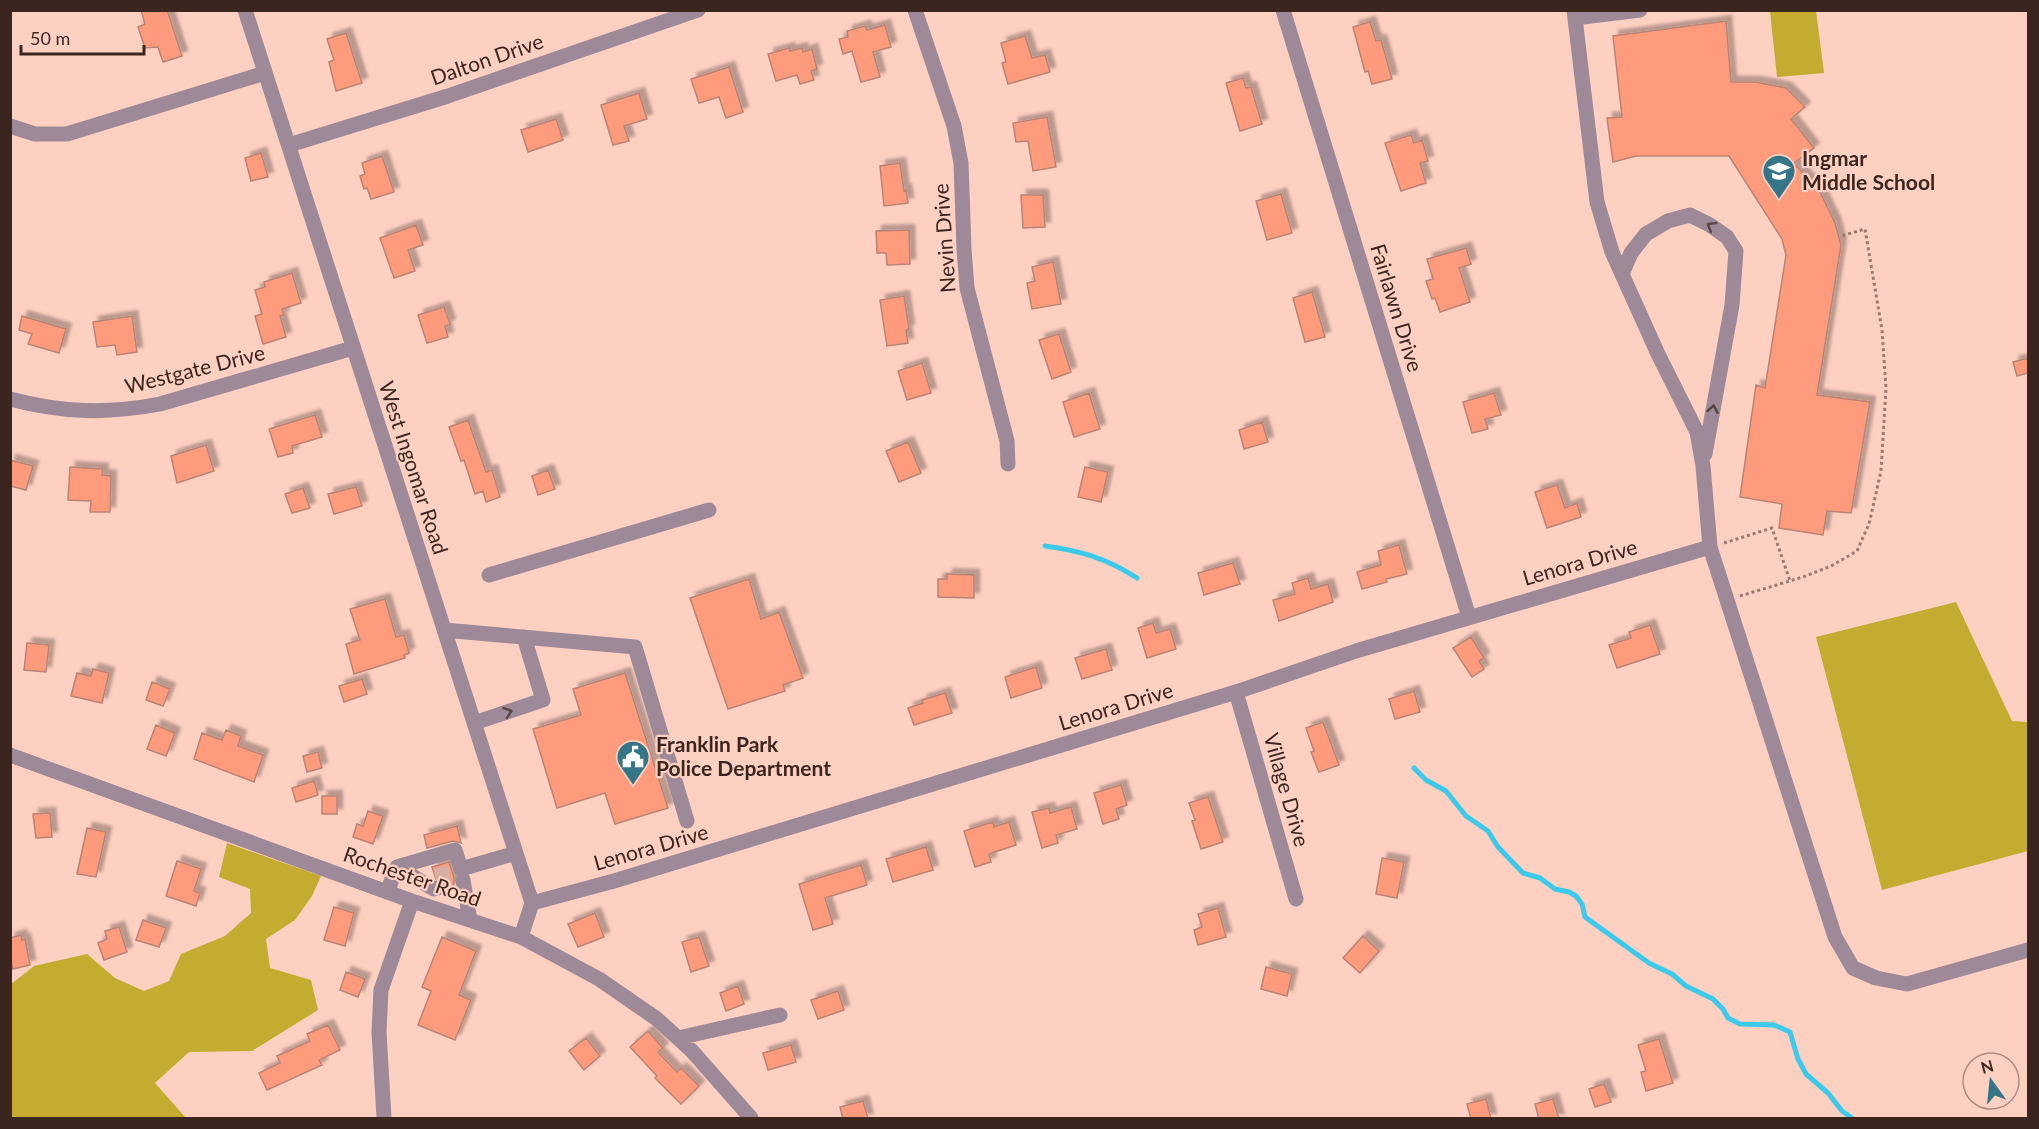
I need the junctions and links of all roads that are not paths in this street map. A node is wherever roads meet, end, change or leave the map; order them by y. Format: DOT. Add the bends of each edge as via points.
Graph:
graph roads {
  1 [pos="245,10"];
  2 [pos="698,10"];
  3 [pos="915,10"];
  4 [pos="1283,10"];
  5 [pos="1640,10"];
  6 [pos="1575,14"];
  7 [pos="265,73"];
  8 [pos="10,126"];
  9 [pos="289,144"];
  10 [pos="1622,274"];
  11 [pos="352,348"];
  12 [pos="10,399"];
  13 [pos="1008,464"];
  14 [pos="1703,466"];
  15 [pos="709,510"];
  16 [pos="1710,547"];
  17 [pos="489,575"];
  18 [pos="1469,617"];
  19 [pos="444,630"];
  20 [pos="524,637"];
  21 [pos="1236,692"];
  22 [pos="474,723"];
  23 [pos="10,755"];
  24 [pos="687,821"];
  25 [pos="516,853"];
  26 [pos="397,867"];
  27 [pos="458,876"];
  28 [pos="436,882"];
  29 [pos="387,892"];
  30 [pos="1296,899"];
  31 [pos="412,901"];
  32 [pos="532,903"];
  33 [pos="470,920"];
  34 [pos="521,937"];
  35 [pos="2028,950"];
  36 [pos="780,1015"];
  37 [pos="678,1038"];
  38 [pos="384,1119"];
  39 [pos="751,1119"];
  1 -- 7 [label="street, West Ingomar Road"];
  2 -- 9 [label="street, Dalton Drive" via="448,96"];
  3 -- 13 [label="street, Nevin Drive" via="954,126 961,163 967,288 1007,441"];
  4 -- 18 [label="street, Fairlawn Drive"];
  5 -- 6 [label="street"];
  6 -- 10 [label="street" via="1597,202"];
  7 -- 8 [label="street" via="67,135 35,134"];
  7 -- 9 [label="street, West Ingomar Road"];
  9 -- 11 [label="street, West Ingomar Road"];
  10 -- 14 [label="street" via="1697,432"];
  14 -- 10 [label="street, one-way" via="1732,305 1736,251 1727,237 1690,215 1668,221 1646,234 1631,253"];
  11 -- 12 [label="street, Westgate Drive" via="128,410 73,411"];
  11 -- 19 [label="street, West Ingomar Road"];
  14 -- 16 [label="street"];
  15 -- 17 [label="street"];
  16 -- 18 [label="street, Lenora Drive"];
  16 -- 35 [label="street" via="1821,898 1835,937 1853,968 1876,978 1907,984"];
  18 -- 21 [label="street, Lenora Drive"];
  19 -- 20 [label="street"];
  19 -- 22 [label="street, West Ingomar Road"];
  22 -- 20 [label="street, one-way" via="543,700"];
  20 -- 24 [label="street" via="634,647"];
  21 -- 30 [label="street, Village Drive"];
  21 -- 32 [label="street, Lenora Drive"];
  22 -- 25 [label="street, West Ingomar Road"];
  23 -- 29 [label="street, Rochester Road"];
  25 -- 27 [label="street"];
  25 -- 32 [label="street, West Ingomar Road"];
  26 -- 27 [label="street" via="455,850"];
  26 -- 28 [label="street" via="434,889"];
  26 -- 29 [label="street"];
  27 -- 33 [label="street"];
  29 -- 31 [label="street, Rochester Road"];
  31 -- 33 [label="street, Rochester Road"];
  31 -- 38 [label="street" via="381,990"];
  32 -- 34 [label="street"];
  33 -- 34 [label="street, Rochester Road"];
  34 -- 37 [label="street, Rochester Road" via="599,979"];
  36 -- 37 [label="street"];
  37 -- 39 [label="street, Rochester Road"];
}
